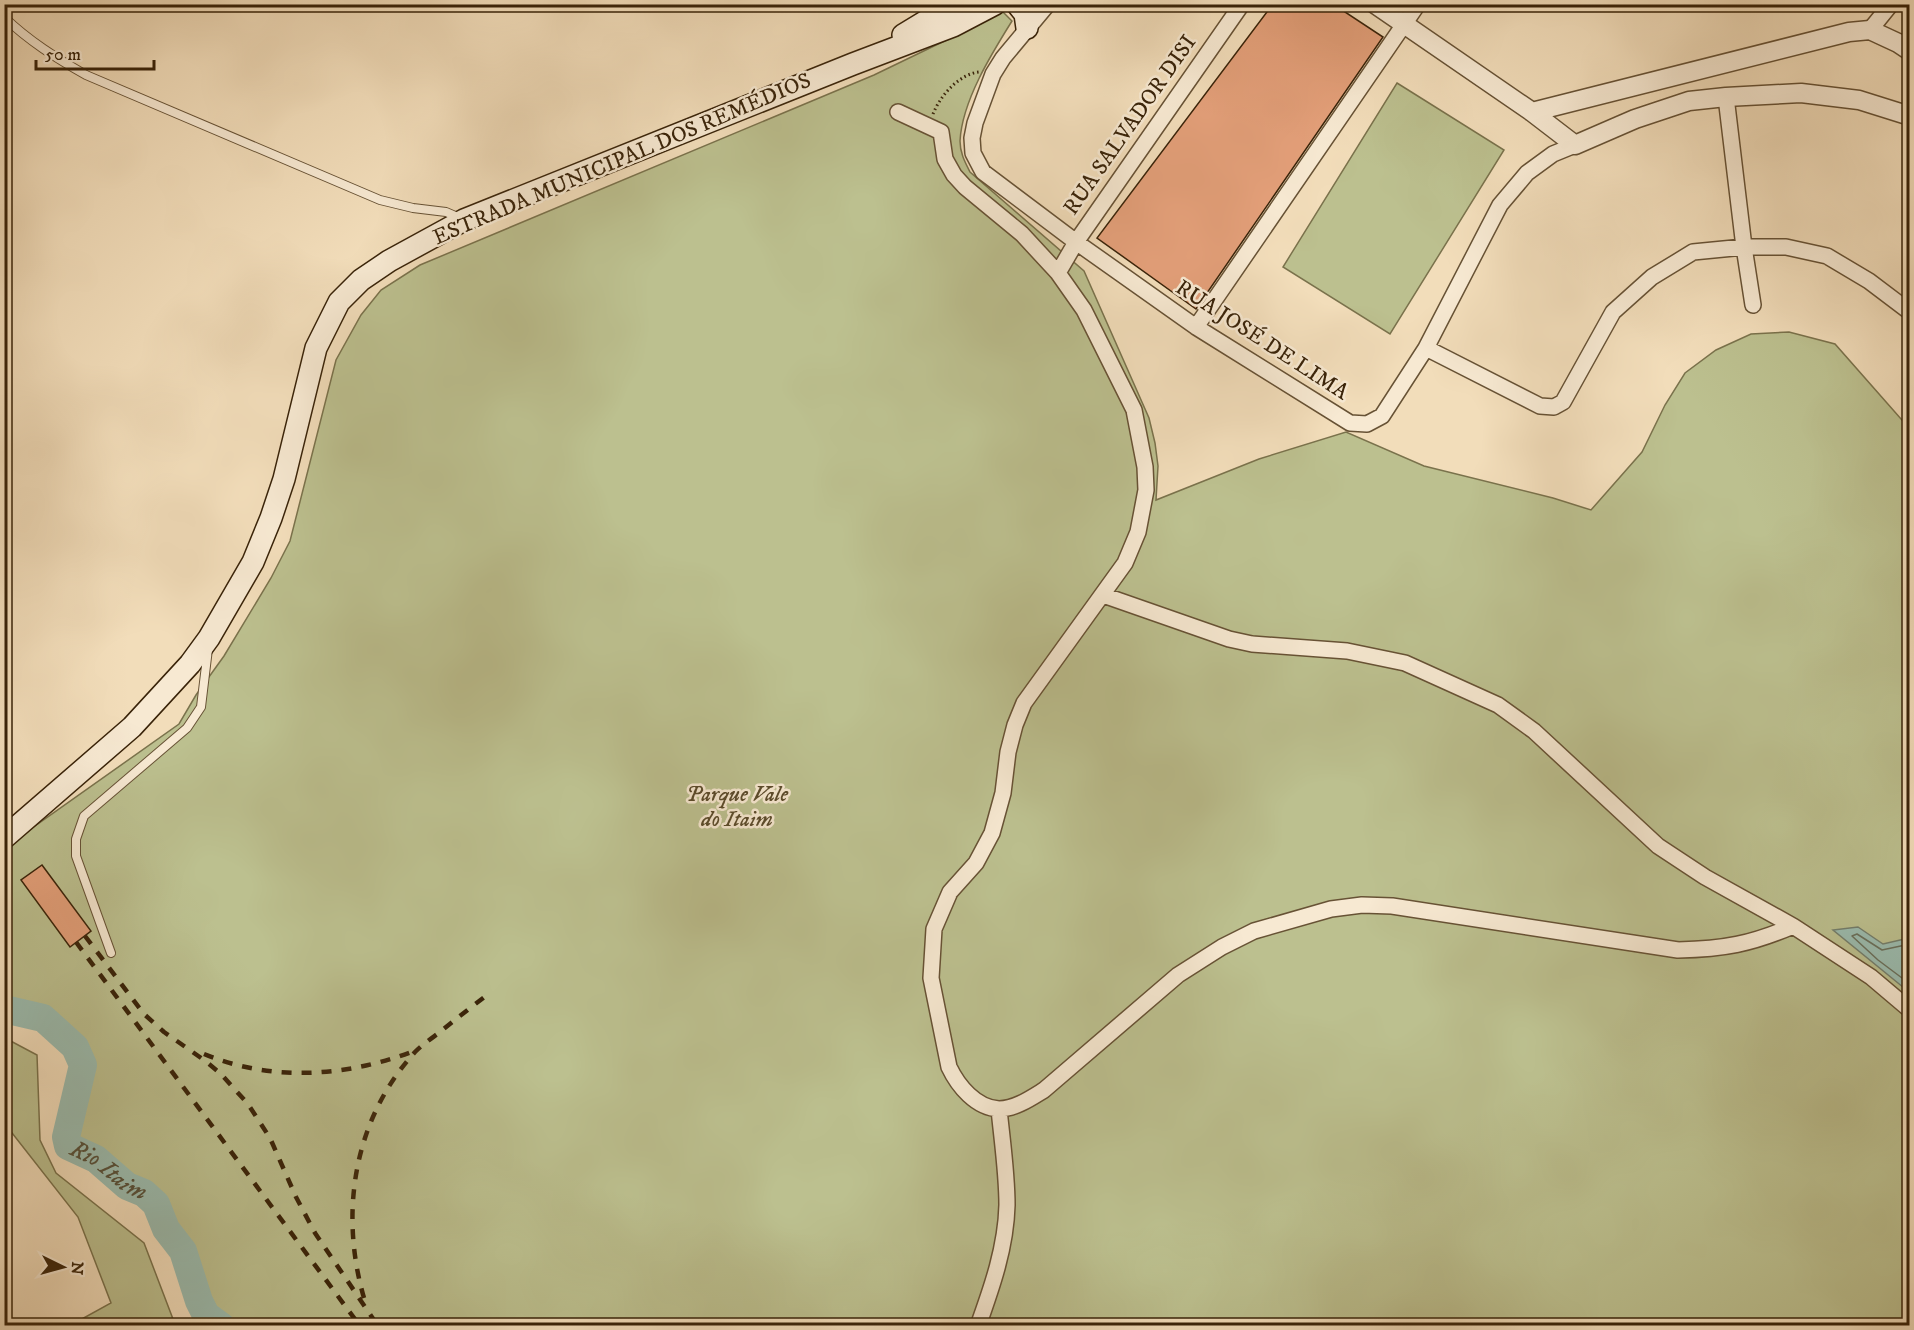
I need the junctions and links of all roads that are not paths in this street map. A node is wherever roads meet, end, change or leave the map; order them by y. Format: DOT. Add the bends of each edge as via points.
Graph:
graph roads {
  1 [pos="954,4"];
  2 [pos="995,4"];
  3 [pos="1017,4"];
  4 [pos="1048,4"];
  5 [pos="1242,4"];
  6 [pos="1376,4"];
  7 [pos="1419,4"];
  8 [pos="1891,4"];
  9 [pos="4,17"];
  10 [pos="1404,24"];
  11 [pos="1027,28"];
  12 [pos="1870,30"];
  13 [pos="1910,51"];
  14 [pos="853,64"];
  15 [pos="1726,97"];
  16 [pos="898,112"];
  17 [pos="1532,112"];
  18 [pos="1910,116"];
  19 [pos="1575,145"];
  20 [pos="464,220"];
  21 [pos="1076,242"];
  22 [pos="1744,247"];
  23 [pos="1059,273"];
  24 [pos="1753,305"];
  25 [pos="1910,312"];
  26 [pos="1196,327"];
  27 [pos="1426,348"];
  28 [pos="1103,595"];
  29 [pos="209,638"];
  30 [pos="4,838"];
  31 [pos="1793,926"];
  32 [pos="111,953"];
  33 [pos="1910,1010"];
  34 [pos="999,1109"];
  35 [pos="978,1326"];
  1 -- 14 [label="main road, ESTRADA MUNICIPAL DOS REMÉDIOS"];
  2 -- 14 [label="main road, ESTRADA MUNICIPAL DOS REMÉDIOS" via="953,26"];
  3 -- 11 [label="main road" via="1025,14"];
  4 -- 11 [label="street"];
  5 -- 21 [label="street, RUA SALVADOR DISI"];
  6 -- 10 [label="street"];
  7 -- 10 [label="street"];
  8 -- 12 [label="street"];
  9 -- 20 [label="lane" via="23,35 86,75 380,200 446,212"];
  10 -- 17 [label="street"];
  10 -- 26 [label="street"];
  11 -- 21 [label="street, RUA JOSÉ DE LIMA" via="993,74 975,123 973,153 984,172"];
  12 -- 13 [label="street"];
  12 -- 17 [label="street" via="1789,45"];
  14 -- 20 [label="main road, ESTRADA MUNICIPAL DOS REMÉDIOS"];
  15 -- 18 [label="street" via="1801,93 1859,100"];
  15 -- 19 [label="street" via="1689,101"];
  15 -- 22 [label="street"];
  16 -- 23 [label="street" via="942,132 945,159 959,181 1022,234"];
  17 -- 19 [label="street"];
  19 -- 27 [label="street, RUA JOSÉ DE LIMA" via="1553,154 1527,173 1500,206"];
  20 -- 29 [label="main road, ESTRADA MUNICIPAL DOS REMÉDIOS" via="388,261 339,302 316,348 271,518 253,562"];
  21 -- 23 [label="street, RUA SALVADOR DISI"];
  21 -- 26 [label="street, RUA JOSÉ DE LIMA"];
  22 -- 24 [label="street"];
  22 -- 25 [label="street" via="1786,247 1827,256"];
  22 -- 27 [label="street" via="1693,252 1652,277 1613,312 1563,402 1554,407 1540,406"];
  23 -- 28 [label="street" via="1084,310 1134,410 1145,467 1146,490 1138,532 1125,563"];
  26 -- 27 [label="street, RUA JOSÉ DE LIMA" via="1350,423 1367,424 1382,416"];
  28 -- 31 [label="street" via="1229,639 1347,651 1405,663 1498,705 1534,731 1664,851"];
  28 -- 34 [label="street" via="1024,703 1008,752 1003,793 992,833 976,863 950,892 934,929 931,978 948,1067 965,1093"];
  29 -- 30 [label="main road, ESTRADA MUNICIPAL DOS REMÉDIOS" via="132,727"];
  29 -- 32 [label="lane" via="201,707 187,728 84,816 76,839 76,856"];
  31 -- 33 [label="street" via="1871,977"];
  31 -- 34 [label="street" via="1749,943 1678,950 1392,906 1331,909 1254,931 1222,947 1178,975 1044,1090 1023,1103"];
  34 -- 35 [label="street" via="1005,1229"];
}
